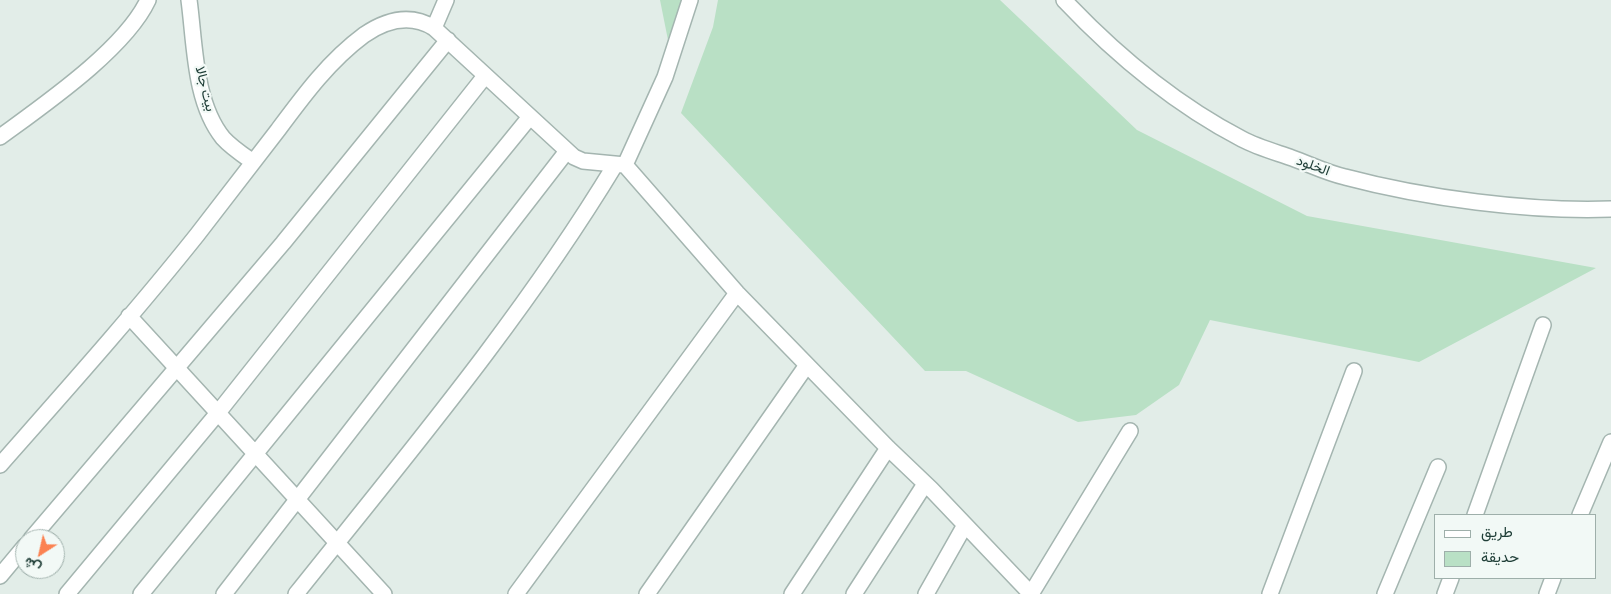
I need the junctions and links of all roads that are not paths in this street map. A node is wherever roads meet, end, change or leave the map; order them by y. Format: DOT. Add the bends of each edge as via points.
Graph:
graph roads {
  1 [pos="148,0"];
  2 [pos="190,0"];
  3 [pos="446,0"];
  4 [pos="690,0"];
  5 [pos="1064,0"];
  6 [pos="434,28"];
  7 [pos="448,40"];
  8 [pos="485,76"];
  9 [pos="529,118"];
  10 [pos="0,137"];
  11 [pos="567,151"];
  12 [pos="253,162"];
  13 [pos="620,165"];
  14 [pos="1611,209"];
  15 [pos="737,293"];
  16 [pos="129,316"];
  17 [pos="1543,325"];
  18 [pos="807,366"];
  19 [pos="176,369"];
  20 [pos="1354,371"];
  21 [pos="217,414"];
  22 [pos="1130,431"];
  23 [pos="1611,442"];
  24 [pos="888,448"];
  25 [pos="255,452"];
  26 [pos="0,465"];
  27 [pos="1438,467"];
  28 [pos="925,484"];
  29 [pos="298,500"];
  30 [pos="1475,514"];
  31 [pos="1580,514"];
  32 [pos="965,525"];
  33 [pos="40,529"];
  34 [pos="338,542"];
  35 [pos="15,558"];
  36 [pos="0,576"];
  37 [pos="1451,579"];
  38 [pos="1553,579"];
  39 [pos="376,591"];
  40 [pos="67,594"];
  41 [pos="141,594"];
  42 [pos="224,594"];
  43 [pos="296,594"];
  44 [pos="516,594"];
  45 [pos="647,594"];
  46 [pos="792,594"];
  47 [pos="854,594"];
  48 [pos="926,594"];
  49 [pos="1031,594"];
  50 [pos="1270,594"];
  51 [pos="1385,594"];
  52 [pos="1445,594"];
  53 [pos="1547,594"];
  1 -- 10 [label="street" via="142,13 122,37"];
  2 -- 12 [label="street, بيت جالا" via="200,83 210,114 223,137"];
  3 -- 6 [label="street"];
  4 -- 13 [label="street" via="665,77"];
  5 -- 14 [label="street, الخلود" via="1097,36 1168,93 1243,140 1344,177 1426,194 1513,205"];
  6 -- 7 [label="street"];
  6 -- 12 [label="street" via="410,19 390,21 366,34 318,76"];
  7 -- 8 [label="street"];
  7 -- 19 [label="street"];
  8 -- 9 [label="street"];
  8 -- 21 [label="street"];
  9 -- 11 [label="street"];
  9 -- 25 [label="street"];
  11 -- 13 [label="street" via="583,161"];
  11 -- 29 [label="street"];
  12 -- 16 [label="street"];
  13 -- 15 [label="street"];
  13 -- 34 [label="street" via="476,366"];
  15 -- 18 [label="street"];
  15 -- 44 [label="street"];
  16 -- 19 [label="street"];
  16 -- 26 [label="street"];
  17 -- 30 [label="street"];
  18 -- 24 [label="street"];
  18 -- 45 [label="street"];
  19 -- 21 [label="street"];
  19 -- 33 [label="street"];
  20 -- 50 [label="street"];
  21 -- 25 [label="street"];
  21 -- 40 [label="street"];
  22 -- 49 [label="street"];
  23 -- 31 [label="street"];
  24 -- 28 [label="street"];
  24 -- 46 [label="street"];
  25 -- 29 [label="street"];
  25 -- 41 [label="street"];
  27 -- 51 [label="street"];
  28 -- 32 [label="street"];
  28 -- 47 [label="street"];
  29 -- 34 [label="street"];
  29 -- 42 [label="street"];
  32 -- 48 [label="street"];
  32 -- 49 [label="street"];
  34 -- 39 [label="street"];
  34 -- 43 [label="street"];
  35 -- 36 [label="street"];
  37 -- 52 [label="street"];
  38 -- 53 [label="street"];
}
